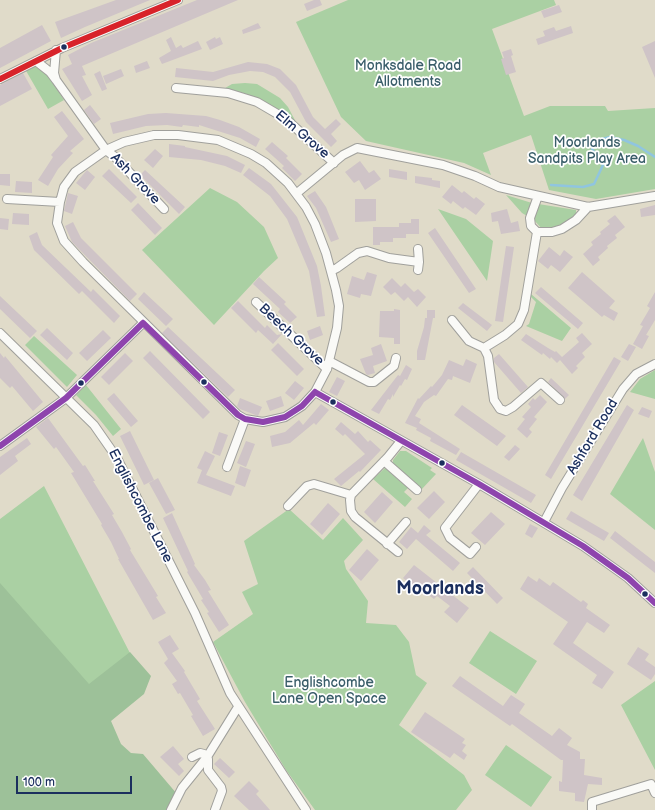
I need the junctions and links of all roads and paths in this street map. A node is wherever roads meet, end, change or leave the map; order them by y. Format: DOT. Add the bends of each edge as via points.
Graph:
graph roads {
  1 [pos="178,0"];
  2 [pos="56,50"];
  3 [pos="36,61"];
  4 [pos="0,79"];
  5 [pos="56,80"];
  6 [pos="176,88"];
  7 [pos="106,150"];
  8 [pos="334,163"];
  9 [pos="297,193"];
  10 [pos="538,196"];
  11 [pos="655,196"];
  12 [pos="8,199"];
  13 [pos="60,202"];
  14 [pos="588,208"];
  15 [pos="164,209"];
  16 [pos="537,232"];
  17 [pos="418,249"];
  18 [pos="331,271"];
  19 [pos="256,302"];
  20 [pos="452,320"];
  21 [pos="143,322"];
  22 [pos="0,333"];
  23 [pos="484,348"];
  24 [pos="396,358"];
  25 [pos="329,360"];
  26 [pos="655,364"];
  27 [pos="327,369"];
  28 [pos="315,392"];
  29 [pos="66,398"];
  30 [pos="560,400"];
  31 [pos="245,419"];
  32 [pos="401,441"];
  33 [pos="0,446"];
  34 [pos="384,460"];
  35 [pos="227,467"];
  36 [pos="479,484"];
  37 [pos="417,490"];
  38 [pos="351,495"];
  39 [pos="288,506"];
  40 [pos="406,522"];
  41 [pos="544,522"];
  42 [pos="388,544"];
  43 [pos="476,547"];
  44 [pos="398,552"];
  45 [pos="655,603"];
  46 [pos="238,707"];
  47 [pos="192,757"];
  48 [pos="207,757"];
  49 [pos="655,793"];
  50 [pos="171,810"];
  51 [pos="215,810"];
  52 [pos="306,810"];
  53 [pos="592,810"];
  1 -- 2 [label="street"];
  2 -- 3 [label="street"];
  2 -- 5 [label="street"];
  3 -- 4 [label="street"];
  3 -- 5 [label="street, Ash Grove"];
  5 -- 7 [label="street, Ash Grove"];
  6 -- 8 [label="street, Elm Grove" via="228,93 257,102 286,119"];
  7 -- 9 [label="street" via="130,140 154,135 218,140 246,151 266,163"];
  7 -- 13 [label="street" via="75,172 64,188"];
  7 -- 15 [label="street, Ash Grove"];
  8 -- 9 [label="street"];
  8 -- 10 [label="street" via="351,150 367,149 443,164 498,187"];
  9 -- 18 [label="street" via="315,224"];
  10 -- 14 [label="street"];
  10 -- 16 [label="street" via="530,218 531,226"];
  11 -- 14 [label="street"];
  12 -- 13 [label="street"];
  13 -- 21 [label="street" via="57,223 64,241"];
  14 -- 16 [label="street" via="562,229"];
  16 -- 23 [label="street" via="524,310 518,324"];
  17 -- 18 [label="street" via="418,266 367,252 358,253"];
  18 -- 25 [label="street" via="338,306 337,328"];
  19 -- 27 [label="street, Beech Grove"];
  20 -- 23 [label="street" via="469,341"];
  21 -- 29 [label="street"];
  21 -- 31 [label="street"];
  22 -- 29 [label="street, Englishcombe Lane"];
  23 -- 30 [label="street" via="488,356 494,400 500,409 506,411 513,407 541,383"];
  24 -- 25 [label="street" via="394,366 374,382 369,382"];
  25 -- 27 [label="street"];
  26 -- 41 [label="street, Ashford Road" via="636,374 623,389"];
  27 -- 28 [label="street"];
  28 -- 31 [label="street" via="302,406 285,417 263,422"];
  28 -- 32 [label="street"];
  29 -- 33 [label="street"];
  29 -- 46 [label="street, Englishcombe Lane" via="94,425 117,458 195,613"];
  31 -- 35 [label="street"];
  32 -- 34 [label="street"];
  32 -- 36 [label="street"];
  34 -- 37 [label="street"];
  34 -- 38 [label="street"];
  36 -- 41 [label="street"];
  36 -- 43 [label="street" via="445,528 450,538 468,557"];
  38 -- 39 [label="street" via="314,484 308,486"];
  38 -- 42 [label="street" via="350,505 355,517"];
  40 -- 42 [label="street"];
  41 -- 45 [label="street" via="614,568"];
  42 -- 44 [label="street"];
  46 -- 48 [label="street"];
  46 -- 52 [label="street, Englishcombe Lane"];
  47 -- 48 [label="street" via="200,753"];
  48 -- 50 [label="street" via="182,788"];
  48 -- 51 [label="street" via="208,770 222,791"];
  49 -- 53 [label="street" via="651,784 592,802"];
}
